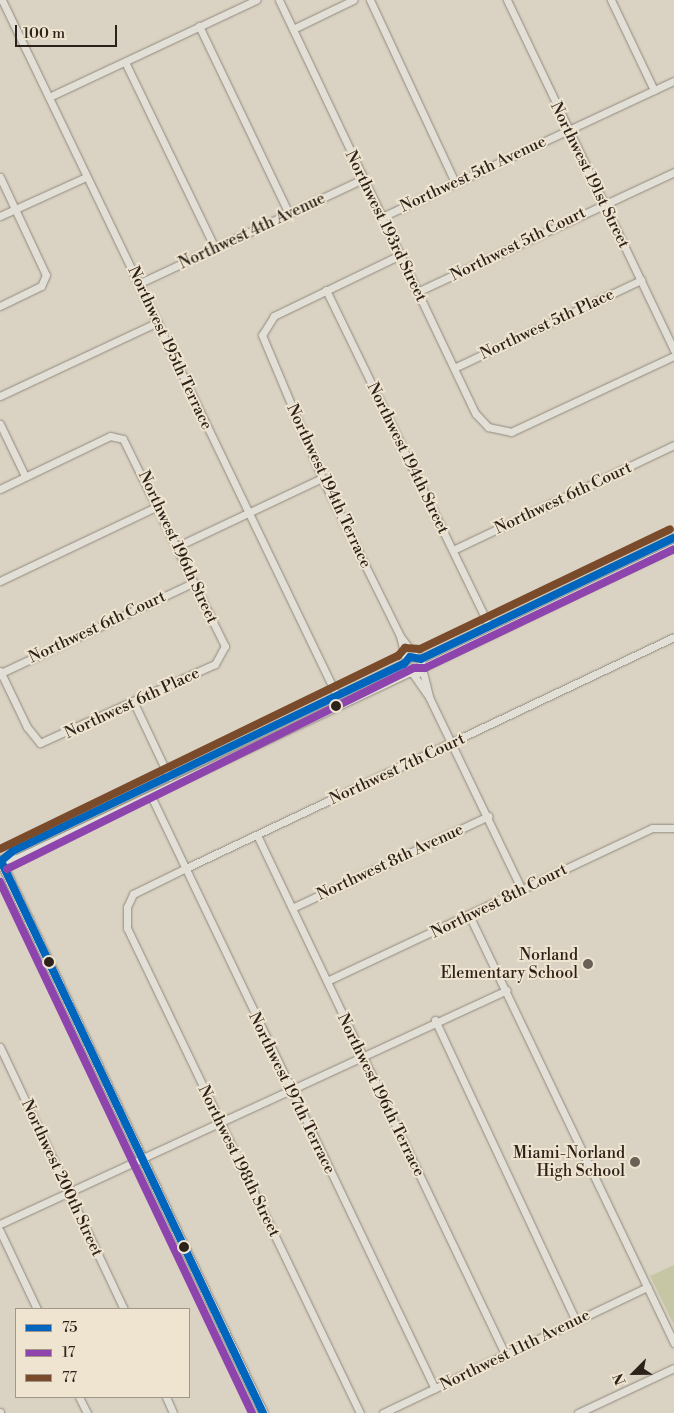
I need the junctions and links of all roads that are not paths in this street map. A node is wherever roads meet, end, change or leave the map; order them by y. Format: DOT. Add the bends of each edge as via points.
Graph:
graph roads {
  1 [pos="2,0"];
  2 [pos="256,0"];
  3 [pos="279,0"];
  4 [pos="353,0"];
  5 [pos="370,0"];
  6 [pos="507,0"];
  7 [pos="611,0"];
  8 [pos="199,26"];
  9 [pos="293,29"];
  10 [pos="125,62"];
  11 [pos="674,81"];
  12 [pos="654,90"];
  13 [pos="49,97"];
  14 [pos="569,130"];
  15 [pos="673,172"];
  16 [pos="86,176"];
  17 [pos="0,177"];
  18 [pos="363,179"];
  19 [pos="455,182"];
  20 [pos="604,202"];
  21 [pos="15,209"];
  22 [pos="289,214"];
  23 [pos="0,216"];
  24 [pos="382,217"];
  25 [pos="215,248"];
  26 [pos="400,255"];
  27 [pos="640,280"];
  28 [pos="140,284"];
  29 [pos="326,290"];
  30 [pos="417,292"];
  31 [pos="0,306"];
  32 [pos="158,322"];
  33 [pos="674,350"];
  34 [pos="674,356"];
  35 [pos="454,368"];
  36 [pos="0,396"];
  37 [pos="0,424"];
  38 [pos="674,445"];
  39 [pos="25,476"];
  40 [pos="322,478"];
  41 [pos="0,489"];
  42 [pos="158,506"];
  43 [pos="248,512"];
  44 [pos="674,538"];
  45 [pos="178,546"];
  46 [pos="674,547"];
  47 [pos="453,550"];
  48 [pos="0,581"];
  49 [pos="194,582"];
  50 [pos="488,625"];
  51 [pos="400,636"];
  52 [pos="674,637"];
  53 [pos="222,658"];
  54 [pos="405,662"];
  55 [pos="420,662"];
  56 [pos="0,672"];
  57 [pos="411,674"];
  58 [pos="337,696"];
  59 [pos="429,697"];
  60 [pos="134,703"];
  61 [pos="452,743"];
  62 [pos="169,776"];
  63 [pos="151,796"];
  64 [pos="488,816"];
  65 [pos="673,827"];
  66 [pos="257,835"];
  67 [pos="0,861"];
  68 [pos="184,869"];
  69 [pos="522,889"];
  70 [pos="127,907"];
  71 [pos="292,908"];
  72 [pos="469,915"];
  73 [pos="327,981"];
  74 [pos="507,990"];
  75 [pos="435,1020"];
  76 [pos="0,1047"];
  77 [pos="362,1056"];
  78 [pos="291,1090"];
  79 [pos="220,1123"];
  80 [pos="141,1160"];
  81 [pos="69,1192"];
  82 [pos="0,1224"];
  83 [pos="0,1231"];
  84 [pos="647,1287"];
  85 [pos="38,1308"];
  86 [pos="124,1308"];
  87 [pos="576,1321"];
  88 [pos="674,1343"];
  89 [pos="505,1354"];
  90 [pos="674,1368"];
  91 [pos="435,1389"];
  92 [pos="80,1398"];
  93 [pos="166,1398"];
  94 [pos="87,1413"];
  95 [pos="173,1413"];
  96 [pos="262,1413"];
  97 [pos="360,1413"];
  98 [pos="383,1413"];
  99 [pos="578,1413"];
  1 -- 13 [label="street, Northwest 195th Terrace"];
  2 -- 8 [label="street"];
  3 -- 9 [label="street, Northwest 193rd Street"];
  4 -- 9 [label="street"];
  5 -- 19 [label="street"];
  6 -- 14 [label="street, Northwest 191st Street"];
  7 -- 12 [label="street"];
  8 -- 10 [label="street"];
  8 -- 22 [label="street"];
  9 -- 18 [label="street, Northwest 193rd Street"];
  10 -- 13 [label="street"];
  10 -- 25 [label="street"];
  11 -- 12 [label="street, Northwest 5th Avenue"];
  12 -- 14 [label="street, Northwest 5th Avenue"];
  13 -- 16 [label="street, Northwest 195th Terrace"];
  14 -- 19 [label="street, Northwest 5th Avenue"];
  14 -- 20 [label="street, Northwest 191st Street"];
  15 -- 20 [label="street, Northwest 5th Court"];
  16 -- 21 [label="street"];
  16 -- 28 [label="street, Northwest 195th Terrace"];
  17 -- 21 [label="street"];
  18 -- 22 [label="street, Northwest 4th Avenue"];
  18 -- 24 [label="street, Northwest 193rd Street"];
  19 -- 24 [label="street, Northwest 5th Avenue"];
  20 -- 27 [label="street, Northwest 191st Street"];
  20 -- 30 [label="street, Northwest 5th Court"];
  21 -- 23 [label="street"];
  21 -- 31 [label="street" via="46,275 41,286"];
  22 -- 25 [label="street, Northwest 4th Avenue"];
  24 -- 26 [label="street, Northwest 193rd Street"];
  25 -- 28 [label="street, Northwest 4th Avenue"];
  26 -- 29 [label="street"];
  26 -- 30 [label="street, Northwest 193rd Street"];
  27 -- 33 [label="street, Northwest 191st Street"];
  27 -- 35 [label="street, Northwest 5th Place"];
  28 -- 32 [label="street, Northwest 195th Terrace"];
  29 -- 40 [label="street, Northwest 194th Terrace" via="274,316 262,335"];
  29 -- 47 [label="street, Northwest 194th Street"];
  30 -- 35 [label="street, Northwest 193rd Street"];
  32 -- 36 [label="street"];
  32 -- 43 [label="street, Northwest 195th Terrace"];
  34 -- 35 [label="street, Northwest 193rd Street" via="511,432 488,427 476,414"];
  37 -- 39 [label="street"];
  38 -- 47 [label="street, Northwest 6th Court"];
  39 -- 41 [label="street"];
  39 -- 42 [label="street, Northwest 196th Street" via="110,436 123,439"];
  40 -- 43 [label="street"];
  40 -- 51 [label="street, Northwest 194th Terrace"];
  42 -- 45 [label="street, Northwest 196th Street"];
  42 -- 48 [label="street"];
  43 -- 45 [label="street"];
  43 -- 58 [label="street, Northwest 195th Terrace"];
  44 -- 50 [label="street"];
  45 -- 49 [label="street, Northwest 196th Street"];
  46 -- 55 [label="street"];
  47 -- 50 [label="street, Northwest 194th Street"];
  49 -- 53 [label="street, Northwest 196th Street" via="224,646"];
  49 -- 56 [label="street, Northwest 6th Court"];
  50 -- 55 [label="street"];
  51 -- 54 [label="street, Northwest 194th Terrace"];
  51 -- 55 [label="street, Northwest 194th Terrace"];
  52 -- 61 [label="street, Northwest 7th Court"];
  53 -- 60 [label="street, Northwest 6th Place"];
  54 -- 55 [label="street"];
  54 -- 57 [label="street, Northwest 194th Terrace"];
  54 -- 58 [label="street"];
  55 -- 57 [label="street"];
  55 -- 59 [label="street, Northwest 194th Terrace"];
  56 -- 60 [label="street, Northwest 6th Place" via="26,727 40,743"];
  57 -- 59 [label="street, Northwest 194th Terrace"];
  57 -- 63 [label="street"];
  58 -- 62 [label="street"];
  59 -- 61 [label="street, Northwest 194th Terrace"];
  60 -- 62 [label="street"];
  61 -- 64 [label="street, Northwest 194th Terrace"];
  61 -- 66 [label="street, Northwest 7th Court"];
  62 -- 67 [label="street" via="13,851"];
  63 -- 67 [label="street" via="17,858"];
  63 -- 68 [label="street, Northwest 197th Terrace"];
  64 -- 69 [label="street, Northwest 194th Terrace"];
  64 -- 71 [label="street, Northwest 8th Avenue"];
  65 -- 69 [label="street, Northwest 8th Court" via="652,828"];
  66 -- 68 [label="street, Northwest 7th Court"];
  66 -- 71 [label="street, Northwest 196th Terrace"];
  67 -- 80 [label="main road"];
  68 -- 70 [label="street, Northwest 7th Court" via="134,894"];
  68 -- 78 [label="street, Northwest 197th Terrace"];
  69 -- 72 [label="street, Northwest 8th Court"];
  70 -- 79 [label="street, Northwest 198th Street" via="127,928"];
  71 -- 73 [label="street, Northwest 196th Terrace"];
  72 -- 73 [label="street, Northwest 8th Court"];
  72 -- 74 [label="street"];
  73 -- 77 [label="street, Northwest 196th Terrace"];
  74 -- 75 [label="street"];
  74 -- 84 [label="street"];
  75 -- 77 [label="street"];
  75 -- 87 [label="street"];
  76 -- 81 [label="street, Northwest 200th Street"];
  77 -- 78 [label="street"];
  77 -- 89 [label="street, Northwest 196th Terrace"];
  78 -- 79 [label="street"];
  78 -- 91 [label="street, Northwest 197th Terrace"];
  79 -- 80 [label="street"];
  79 -- 97 [label="street, Northwest 198th Street"];
  80 -- 81 [label="street"];
  80 -- 96 [label="main road"];
  81 -- 82 [label="street"];
  81 -- 86 [label="street, Northwest 200th Street"];
  83 -- 85 [label="street"];
  84 -- 87 [label="street, Northwest 11th Avenue"];
  84 -- 88 [label="street"];
  87 -- 89 [label="street, Northwest 11th Avenue"];
  89 -- 91 [label="street, Northwest 11th Avenue"];
  90 -- 99 [label="street"];
  91 -- 98 [label="street, Northwest 11th Avenue"];
  92 -- 94 [label="street"];
  93 -- 95 [label="street"];
}
